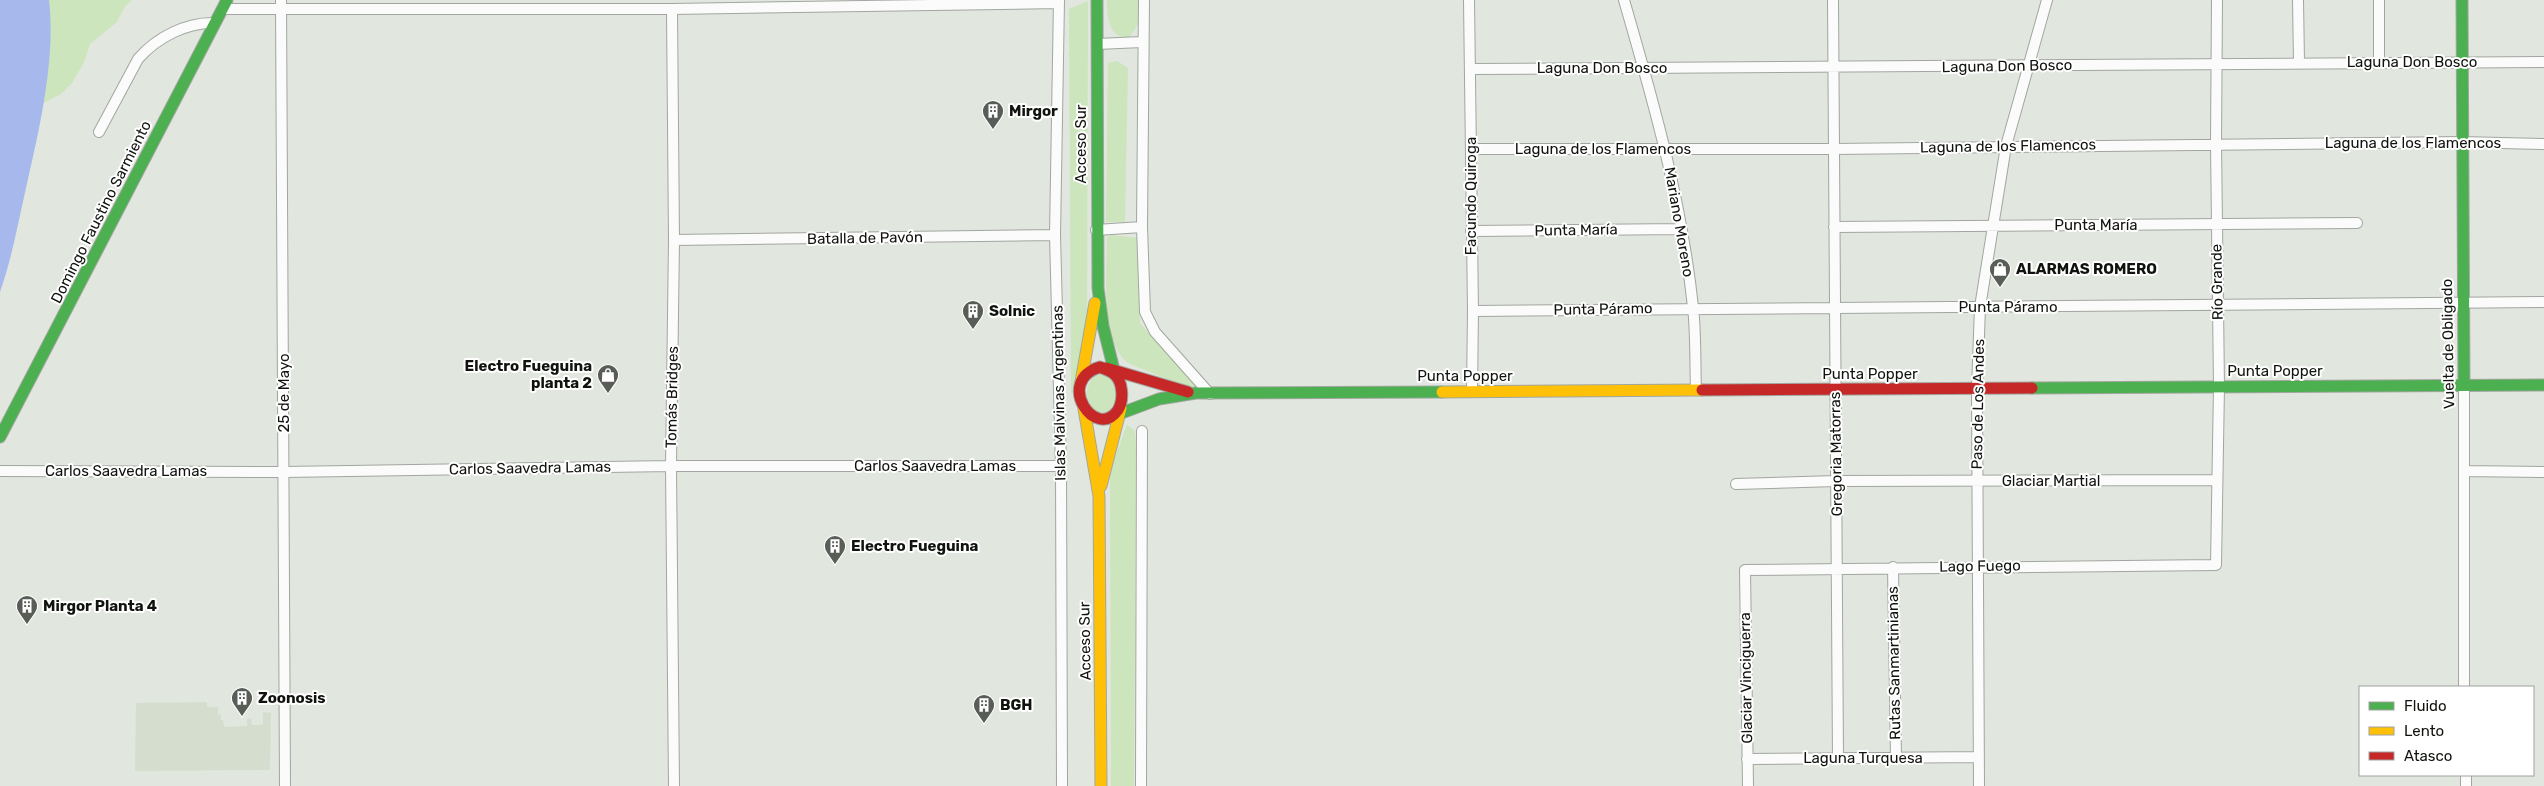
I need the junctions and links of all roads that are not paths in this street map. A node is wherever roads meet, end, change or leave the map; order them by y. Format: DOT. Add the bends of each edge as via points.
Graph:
graph roads {
  1 [pos="1097,0"];
  2 [pos="1144,0"];
  3 [pos="1469,0"];
  4 [pos="1624,0"];
  5 [pos="1833,0"];
  6 [pos="2047,0"];
  7 [pos="2217,0"];
  8 [pos="2298,0"];
  9 [pos="2379,0"];
  10 [pos="2462,0"];
  11 [pos="1059,1"];
  12 [pos="225,4"];
  13 [pos="281,4"];
  14 [pos="672,9"];
  15 [pos="215,23"];
  16 [pos="1142,42"];
  17 [pos="1097,44"];
  18 [pos="2299,62"];
  19 [pos="2379,62"];
  20 [pos="2462,62"];
  21 [pos="2544,62"];
  22 [pos="2217,63"];
  23 [pos="2029,66"];
  24 [pos="1644,67"];
  25 [pos="1833,67"];
  26 [pos="1470,69"];
  27 [pos="99,132"];
  28 [pos="2461,142"];
  29 [pos="2216,144"];
  30 [pos="2544,144"];
  31 [pos="2006,146"];
  32 [pos="1472,149"];
  33 [pos="1665,149"];
  34 [pos="1834,149"];
  35 [pos="2358,223"];
  36 [pos="2217,224"];
  37 [pos="1992,226"];
  38 [pos="1142,227"];
  39 [pos="1834,227"];
  40 [pos="1681,229"];
  41 [pos="1096,230"];
  42 [pos="1471,231"];
  43 [pos="1055,235"];
  44 [pos="674,240"];
  45 [pos="1098,288"];
  46 [pos="2544,302"];
  47 [pos="2463,303"];
  48 [pos="2218,305"];
  49 [pos="1980,307"];
  50 [pos="1693,308"];
  51 [pos="1834,308"];
  52 [pos="1473,311"];
  53 [pos="1112,370"];
  54 [pos="1080,384"];
  55 [pos="2464,385"];
  56 [pos="2544,385"];
  57 [pos="2220,386"];
  58 [pos="1977,389"];
  59 [pos="1696,390"];
  60 [pos="1835,390"];
  61 [pos="1472,391"];
  62 [pos="1196,394"];
  63 [pos="1210,394"];
  64 [pos="1158,399"];
  65 [pos="1084,409"];
  66 [pos="1117,413"];
  67 [pos="1142,431"];
  68 [pos="0,437"];
  69 [pos="1106,464"];
  70 [pos="671,466"];
  71 [pos="1061,466"];
  72 [pos="0,471"];
  73 [pos="2465,471"];
  74 [pos="284,472"];
  75 [pos="2544,472"];
  76 [pos="2216,480"];
  77 [pos="1836,481"];
  78 [pos="1977,481"];
  79 [pos="1736,484"];
  80 [pos="1099,496"];
  81 [pos="2216,565"];
  82 [pos="1979,566"];
  83 [pos="1837,568"];
  84 [pos="1893,568"];
  85 [pos="1745,570"];
  86 [pos="2464,686"];
  87 [pos="1979,757"];
  88 [pos="1838,758"];
  89 [pos="1896,758"];
  90 [pos="1747,759"];
  91 [pos="285,786"];
  92 [pos="674,786"];
  93 [pos="1062,786"];
  94 [pos="1101,786"];
  95 [pos="1141,786"];
  96 [pos="1748,786"];
  97 [pos="1979,786"];
  1 -- 17 [label="street, Acceso Sur"];
  2 -- 16 [label="street"];
  3 -- 26 [label="street, Facundo Quiroga"];
  4 -- 24 [label="street, Mariano Moreno"];
  5 -- 25 [label="street, Gregoria Matorras"];
  6 -- 23 [label="street, Paso de Los Andes"];
  7 -- 22 [label="street, Río Grande"];
  8 -- 18 [label="street"];
  9 -- 19 [label="street"];
  10 -- 20 [label="street, Vuelta de Obligado"];
  11 -- 14 [label="street"];
  11 -- 43 [label="street, Islas Malvinas Argentinas"];
  12 -- 13 [label="street"];
  12 -- 15 [label="street, Domingo Faustino Sarmiento"];
  13 -- 14 [label="street"];
  13 -- 74 [label="street, 25 de Mayo"];
  14 -- 44 [label="street, Tomás Bridges"];
  15 -- 27 [label="street" via="202,22 191,26 158,40 146,49"];
  15 -- 68 [label="street, Domingo Faustino Sarmiento"];
  16 -- 17 [label="street"];
  16 -- 38 [label="street"];
  17 -- 41 [label="street, Acceso Sur"];
  18 -- 19 [label="street, Laguna Don Bosco"];
  18 -- 22 [label="street, Laguna Don Bosco"];
  19 -- 20 [label="street, Laguna Don Bosco"];
  20 -- 21 [label="street, Laguna Don Bosco"];
  20 -- 28 [label="street, Vuelta de Obligado"];
  22 -- 23 [label="street, Laguna Don Bosco"];
  22 -- 29 [label="street, Río Grande"];
  23 -- 25 [label="street, Laguna Don Bosco"];
  23 -- 31 [label="street, Paso de Los Andes"];
  24 -- 25 [label="street, Laguna Don Bosco"];
  24 -- 26 [label="street, Laguna Don Bosco"];
  24 -- 33 [label="street, Mariano Moreno"];
  25 -- 34 [label="street, Gregoria Matorras"];
  26 -- 32 [label="street, Facundo Quiroga"];
  28 -- 29 [label="street, Laguna de los Flamencos"];
  28 -- 30 [label="street, Laguna de los Flamencos"];
  28 -- 47 [label="street, Vuelta de Obligado"];
  29 -- 31 [label="street, Laguna de los Flamencos"];
  29 -- 36 [label="street, Río Grande"];
  31 -- 34 [label="street, Laguna de los Flamencos"];
  31 -- 37 [label="street, Paso de Los Andes"];
  32 -- 33 [label="street, Laguna de los Flamencos"];
  32 -- 42 [label="street, Facundo Quiroga"];
  33 -- 34 [label="street, Laguna de los Flamencos"];
  33 -- 40 [label="street, Mariano Moreno"];
  34 -- 39 [label="street, Gregoria Matorras"];
  35 -- 36 [label="street, Punta María"];
  36 -- 37 [label="street, Punta María"];
  36 -- 48 [label="street, Río Grande"];
  37 -- 39 [label="street, Punta María"];
  37 -- 49 [label="street, Paso de Los Andes"];
  38 -- 41 [label="street"];
  38 -- 63 [label="street" via="1148,322"];
  39 -- 51 [label="street, Gregoria Matorras"];
  40 -- 42 [label="street, Punta María"];
  40 -- 50 [label="street, Mariano Moreno"];
  41 -- 45 [label="street, Acceso Sur"];
  42 -- 52 [label="street, Facundo Quiroga"];
  43 -- 44 [label="street, Batalla de Pavón"];
  43 -- 71 [label="street, Islas Malvinas Argentinas"];
  44 -- 70 [label="street, Tomás Bridges"];
  45 -- 53 [label="street, Acceso Sur"];
  45 -- 54 [label="street, Acceso Sur"];
  46 -- 47 [label="street, Punta Páramo"];
  47 -- 48 [label="street, Punta Páramo"];
  47 -- 55 [label="street, Vuelta de Obligado"];
  48 -- 49 [label="street, Punta Páramo"];
  48 -- 57 [label="street, Río Grande"];
  49 -- 51 [label="street, Punta Páramo"];
  49 -- 58 [label="street, Paso de Los Andes"];
  50 -- 51 [label="street, Punta Páramo"];
  50 -- 52 [label="street, Punta Páramo"];
  50 -- 59 [label="street, Mariano Moreno"];
  51 -- 60 [label="street, Gregoria Matorras"];
  52 -- 61 [label="street, Facundo Quiroga"];
  53 -- 54 [label="street" via="1091,371"];
  53 -- 62 [label="street, Punta Popper"];
  53 -- 66 [label="street" via="1121,386"];
  54 -- 65 [label="street"];
  55 -- 56 [label="street, Punta Popper"];
  55 -- 57 [label="street, Punta Popper"];
  55 -- 73 [label="street, Vuelta de Obligado"];
  57 -- 58 [label="street, Punta Popper"];
  57 -- 76 [label="street, Río Grande"];
  58 -- 60 [label="street, Punta Popper"];
  58 -- 78 [label="street, Paso de Los Andes"];
  59 -- 60 [label="street, Punta Popper"];
  59 -- 61 [label="street, Punta Popper"];
  60 -- 77 [label="street, Gregoria Matorras"];
  61 -- 63 [label="street, Punta Popper"];
  62 -- 63 [label="street, Punta Popper"];
  62 -- 64 [label="street, Punta Popper"];
  64 -- 66 [label="street, Punta Popper"];
  64 -- 69 [label="street" via="1125,424"];
  65 -- 66 [label="street" via="1099,419"];
  65 -- 80 [label="street, Acceso Sur"];
  66 -- 69 [label="street, Acceso Sur"];
  67 -- 95 [label="street"];
  69 -- 80 [label="street, Acceso Sur"];
  70 -- 71 [label="street, Carlos Saavedra Lamas"];
  70 -- 74 [label="street, Carlos Saavedra Lamas"];
  70 -- 92 [label="street, Tomás Bridges"];
  71 -- 93 [label="street, Islas Malvinas Argentinas"];
  72 -- 74 [label="street, Carlos Saavedra Lamas"];
  73 -- 75 [label="street"];
  73 -- 86 [label="street, Vuelta de Obligado"];
  74 -- 91 [label="street, 25 de Mayo"];
  76 -- 78 [label="street, Glaciar Martial"];
  76 -- 81 [label="street, Río Grande"];
  77 -- 78 [label="street, Glaciar Martial"];
  77 -- 79 [label="street, Glaciar Martial"];
  77 -- 83 [label="street, Gregoria Matorras"];
  78 -- 82 [label="street, Paso de Los Andes"];
  80 -- 94 [label="street, Acceso Sur"];
  81 -- 82 [label="street, Lago Fuego"];
  82 -- 84 [label="street, Lago Fuego"];
  82 -- 87 [label="street, Paso de Los Andes"];
  83 -- 84 [label="street, Lago Fuego"];
  83 -- 85 [label="street, Lago Fuego"];
  83 -- 88 [label="street, Gregoria Matorras"];
  84 -- 89 [label="street, Rutas Sanmartinianas"];
  85 -- 90 [label="street, Glaciar Vinciguerra"];
  87 -- 89 [label="street, Laguna Turquesa"];
  87 -- 97 [label="street, Paso de Los Andes"];
  88 -- 89 [label="street, Laguna Turquesa"];
  88 -- 90 [label="street, Laguna Turquesa"];
  90 -- 96 [label="street, Glaciar Vinciguerra"];
}
